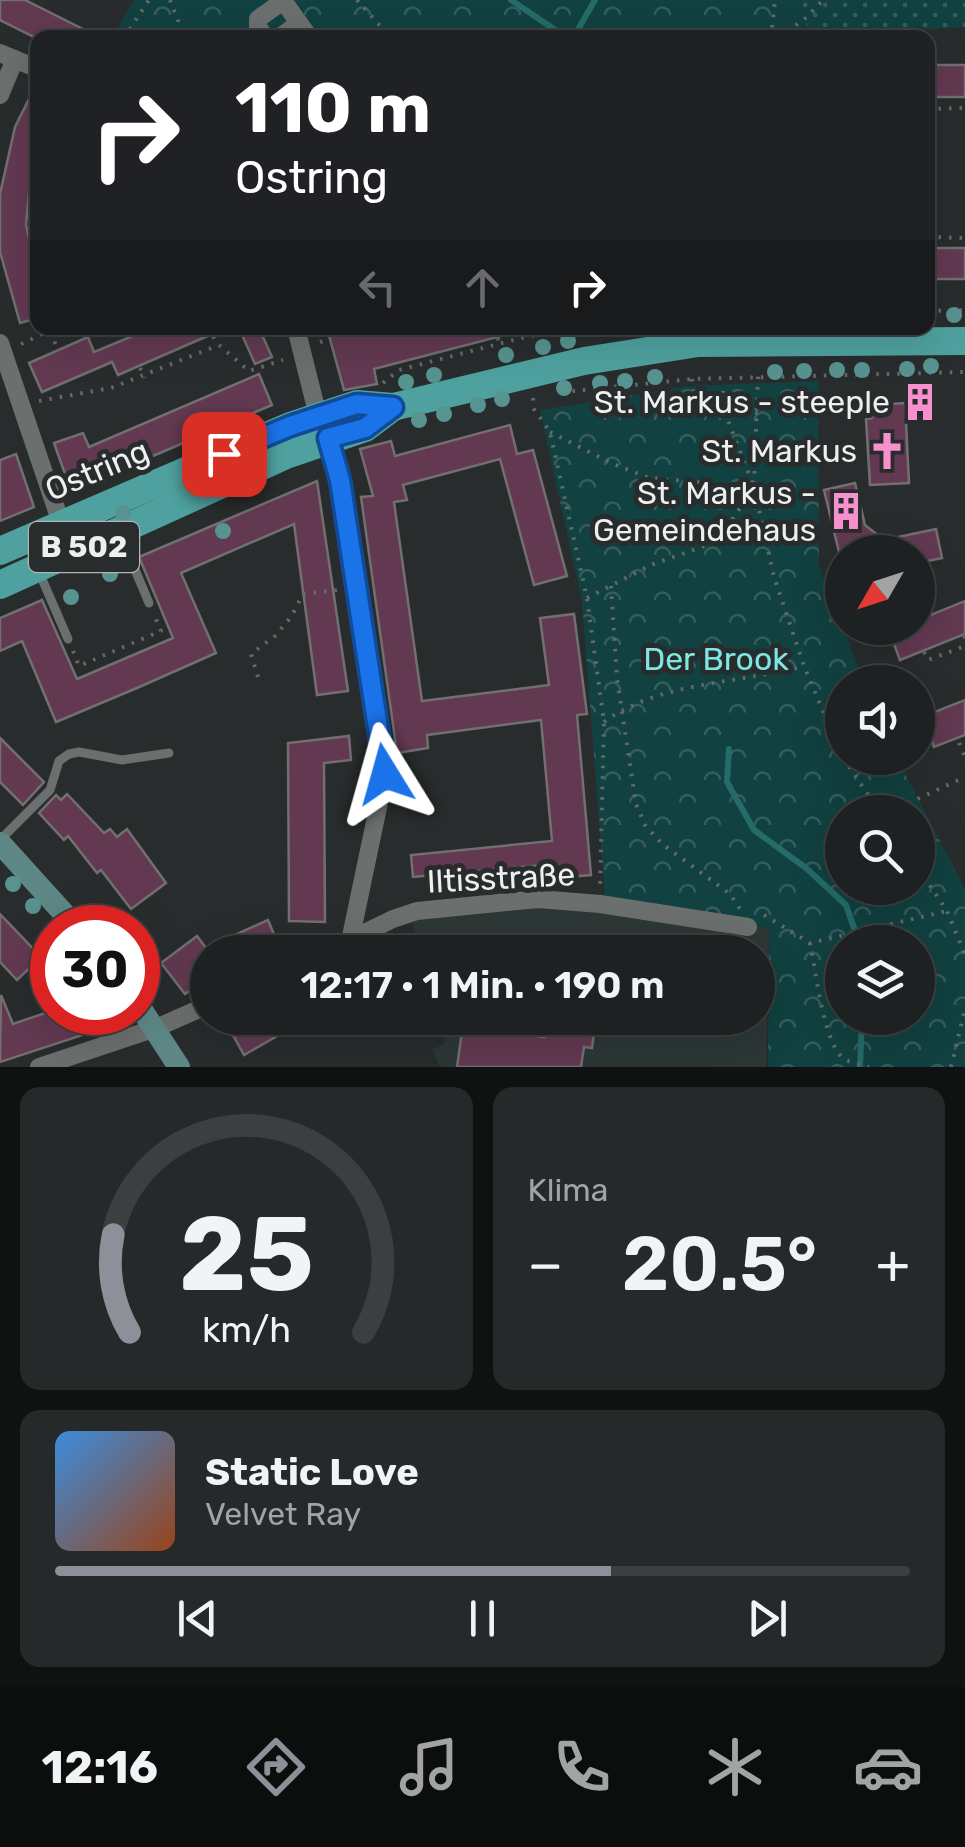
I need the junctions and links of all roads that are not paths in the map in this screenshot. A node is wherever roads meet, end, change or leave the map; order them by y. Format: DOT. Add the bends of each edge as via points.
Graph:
graph roads {
  1 [pos="260,30"];
  2 [pos="304,30"];
  3 [pos="8,56"];
  4 [pos="0,95"];
  5 [pos="298,335"];
  6 [pos="965,341"];
  7 [pos="2,347"];
  8 [pos="323,427"];
  9 [pos="62,524"];
  10 [pos="119,532"];
  11 [pos="0,550"];
  12 [pos="38,568"];
  13 [pos="0,585"];
  14 [pos="149,604"];
  15 [pos="68,638"];
  16 [pos="169,753"];
  17 [pos="0,842"];
  18 [pos="56,905"];
  19 [pos="748,927"];
  20 [pos="357,935"];
  21 [pos="362,935"];
  22 [pos="190,1013"];
  23 [pos="160,1026"];
  24 [pos="135,1035"];
  25 [pos="160,1035"];
  26 [pos="40,1067"];
  27 [pos="179,1067"];
  1 -- 2 [label="street" via="258,19 279,4"];
  3 -- 4 [label="street"];
  5 -- 8 [label="street"];
  6 -- 8 [label="main road, Ostring / B 502" via="682,345 393,407 357,404"];
  7 -- 9 [label="street"];
  8 -- 9 [label="main road, Ostring / B 502"];
  8 -- 10 [label="main road, Ostring / B 502"];
  8 -- 20 [label="street" via="340,480 385,774"];
  9 -- 11 [label="main road, Ostring / B 502"];
  10 -- 12 [label="main road, Ostring / B 502"];
  10 -- 14 [label="lane"];
  12 -- 13 [label="main road, Ostring / B 502"];
  12 -- 15 [label="lane"];
  16 -- 17 [label="lane" via="122,760 68,754 50,790"];
  17 -- 18 [label="main road"];
  19 -- 21 [label="street, Iltisstraße" via="538,899 417,911"];
  22 -- 23 [label="street"];
  24 -- 26 [label="street"];
  25 -- 27 [label="main road"];
}
